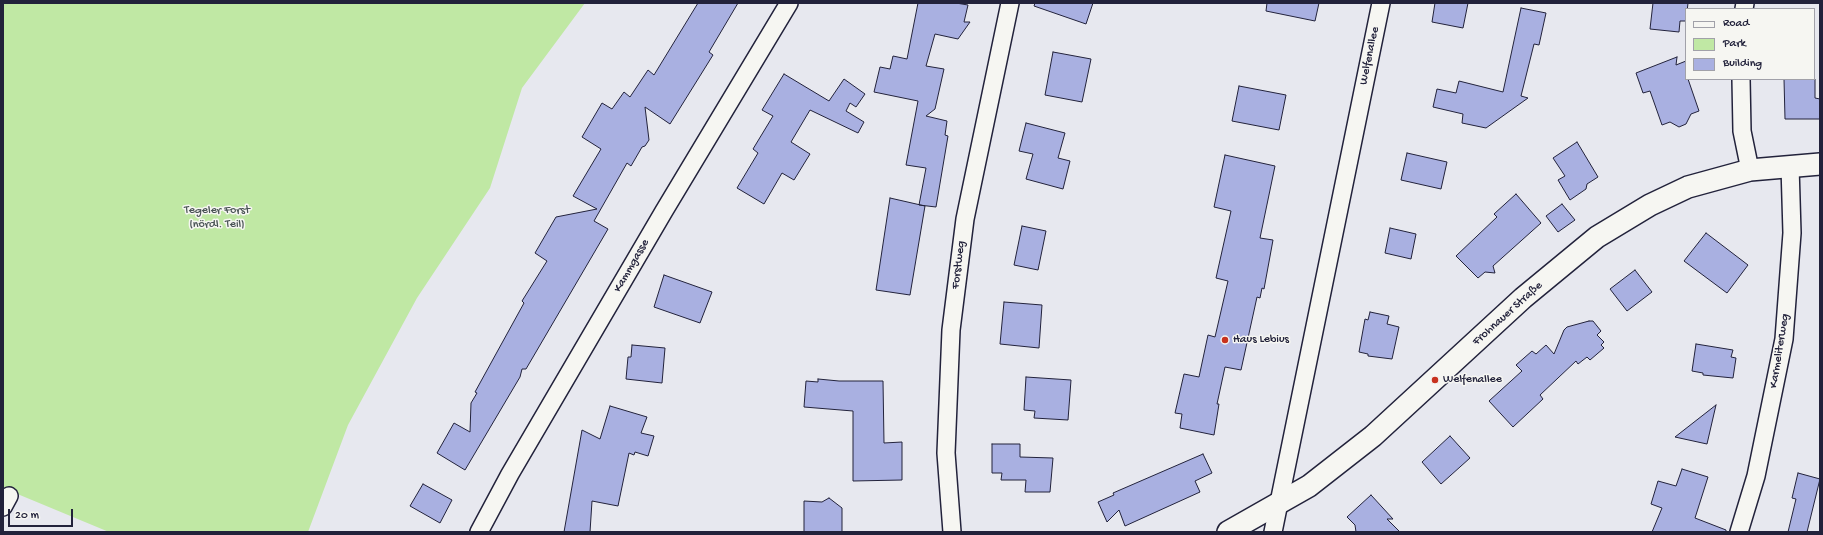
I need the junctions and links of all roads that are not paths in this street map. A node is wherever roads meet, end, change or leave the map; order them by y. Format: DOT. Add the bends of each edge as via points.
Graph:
graph roads {
  1 [pos="789,3"];
  2 [pos="1010,3"];
  3 [pos="1381,3"];
  4 [pos="1741,80"];
  5 [pos="1820,164"];
  6 [pos="1790,166"];
  7 [pos="1750,170"];
  8 [pos="1278,505"];
  9 [pos="479,532"];
  10 [pos="952,532"];
  11 [pos="1228,532"];
  12 [pos="1273,532"];
  13 [pos="1739,532"];
  1 -- 9 [label="street, Kammgasse" via="668,204 510,474"];
  2 -- 10 [label="street, Forstweg" via="965,219 951,330 946,452"];
  3 -- 8 [label="street, Welfenallee"];
  4 -- 7 [label="street" via="1742,131"];
  5 -- 6 [label="street, Frohnauer Straße"];
  6 -- 7 [label="street, Frohnauer Straße"];
  6 -- 13 [label="street, Karmeliterweg" via="1792,233 1784,339 1756,476"];
  7 -- 8 [label="street, Frohnauer Straße" via="1688,187 1650,205 1597,237 1523,298 1373,436 1309,486"];
  8 -- 11 [label="street, Frohnauer Straße"];
  8 -- 12 [label="street, Welfenallee"];
}
